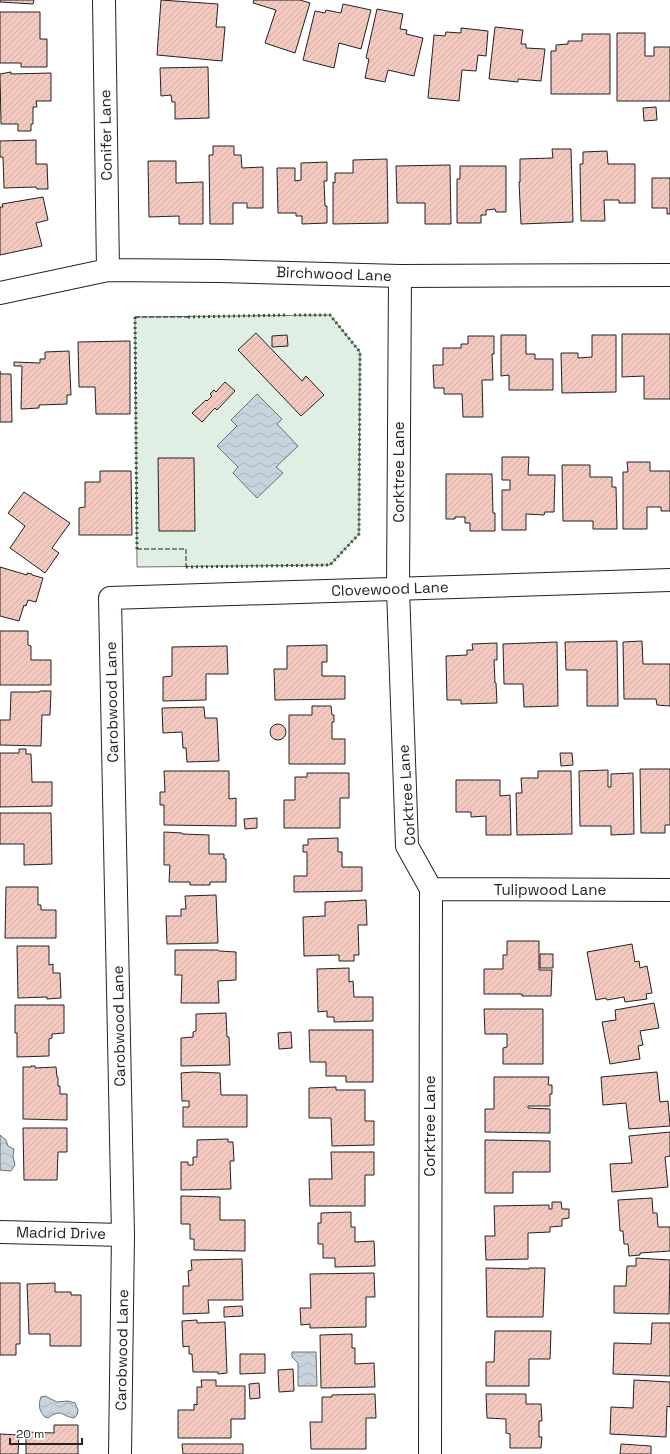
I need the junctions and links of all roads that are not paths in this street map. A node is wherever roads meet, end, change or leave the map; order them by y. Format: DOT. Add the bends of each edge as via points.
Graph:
graph roads {
  1 [pos="104,0"];
  2 [pos="108,270"];
  3 [pos="670,275"];
  4 [pos="400,276"];
  5 [pos="0,293"];
  6 [pos="670,580"];
  7 [pos="398,589"];
  8 [pos="110,598"];
  9 [pos="431,889"];
  10 [pos="670,890"];
  11 [pos="0,1232"];
  12 [pos="123,1235"];
  13 [pos="120,1454"];
  14 [pos="430,1454"];
  1 -- 2 [label="street, Conifer Lane"];
  2 -- 4 [label="street, Birchwood Lane"];
  2 -- 5 [label="street, Birchwood Lane"];
  3 -- 4 [label="street, Birchwood Lane"];
  4 -- 7 [label="street, Corktree Lane"];
  6 -- 7 [label="street, Clovewood Lane"];
  7 -- 8 [label="street, Clovewood Lane"];
  7 -- 9 [label="street, Corktree Lane" via="407,846"];
  8 -- 12 [label="street, Carobwood Lane"];
  9 -- 10 [label="street, Tulipwood Lane"];
  9 -- 14 [label="street, Corktree Lane"];
  11 -- 12 [label="street, Madrid Drive"];
  12 -- 13 [label="street, Carobwood Lane"];
}
